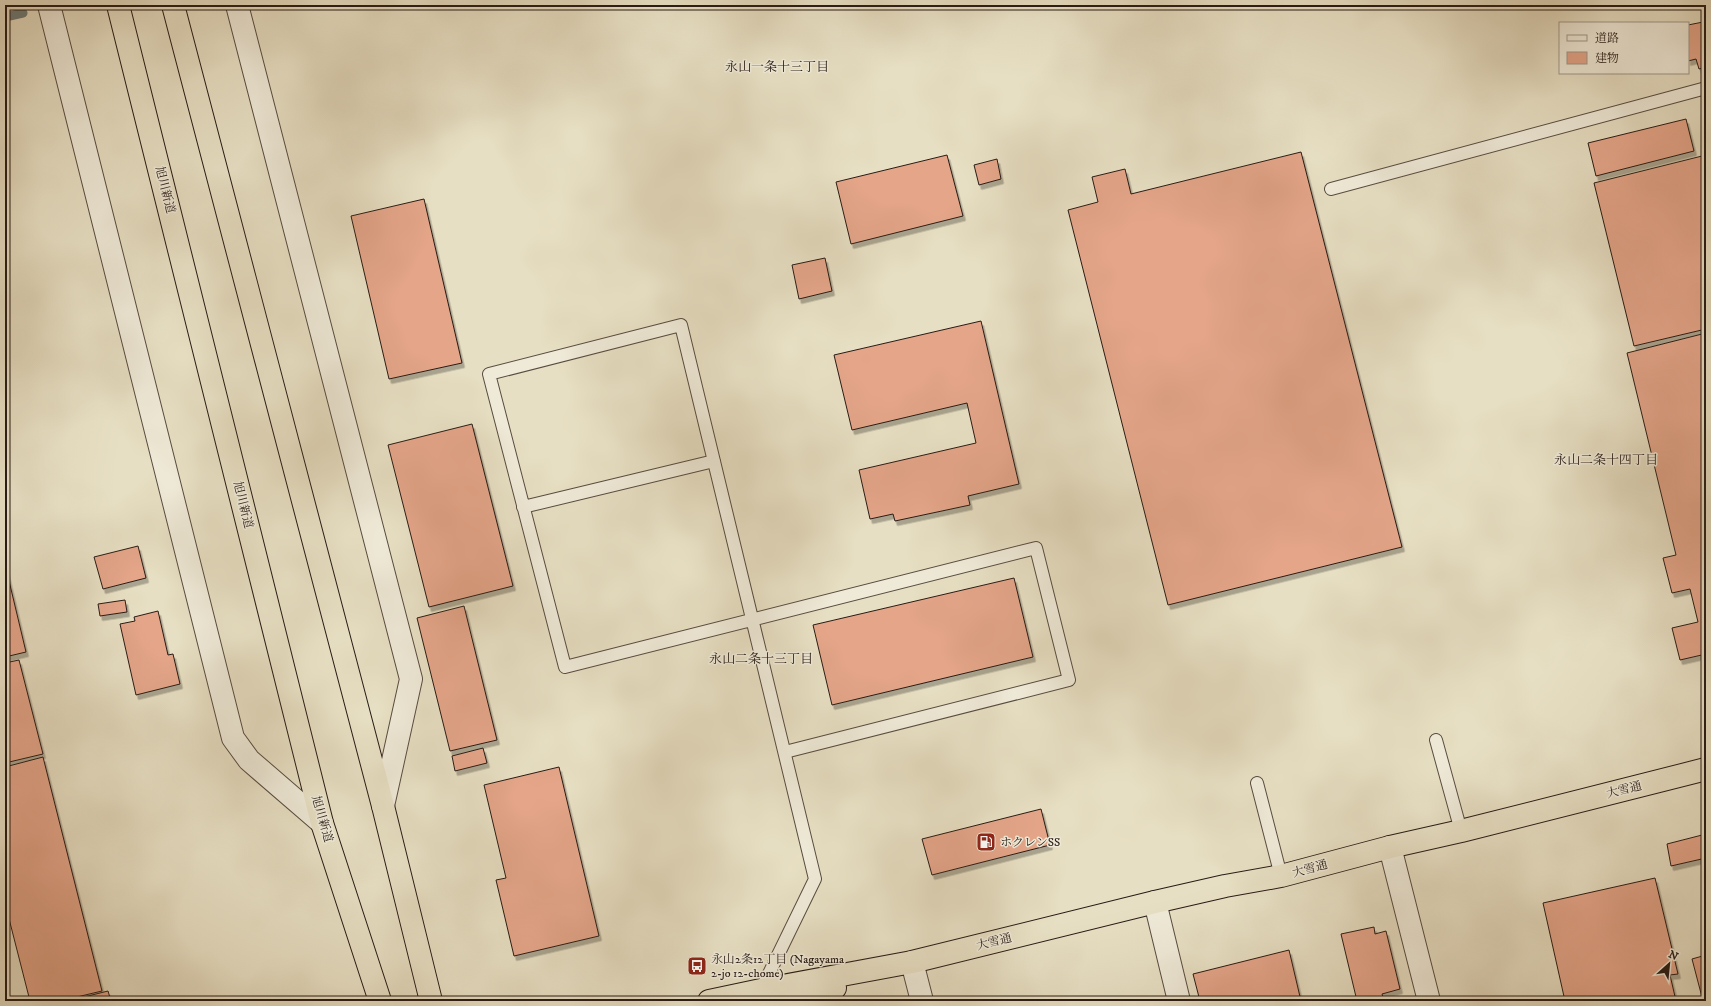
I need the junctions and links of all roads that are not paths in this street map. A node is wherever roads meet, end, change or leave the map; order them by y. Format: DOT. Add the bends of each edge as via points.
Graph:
graph roads {
  1 [pos="49,5"];
  2 [pos="118,5"];
  3 [pos="173,5"];
  4 [pos="237,5"];
  5 [pos="1706,88"];
  6 [pos="1331,189"];
  7 [pos="714,461"];
  8 [pos="523,507"];
  9 [pos="752,620"];
  10 [pos="1436,740"];
  11 [pos="784,752"];
  12 [pos="1706,769"];
  13 [pos="1257,782"];
  14 [pos="383,806"];
  15 [pos="322,823"];
  16 [pos="1461,831"];
  17 [pos="1390,847"];
  18 [pos="1281,876"];
  19 [pos="1155,902"];
  20 [pos="912,962"];
  21 [pos="761,990"];
  22 [pos="380,1001"];
  23 [pos="431,1001"];
  24 [pos="709,1001"];
  25 [pos="794,1001"];
  26 [pos="922,1001"];
  27 [pos="1179,1001"];
  28 [pos="1429,1001"];
  1 -- 15 [label="street" via="233,738 249,760"];
  2 -- 15 [label="highway, 旭川新道"];
  3 -- 14 [label="highway"];
  4 -- 14 [label="street" via="411,679"];
  5 -- 6 [label="lane"];
  7 -- 8 [label="lane"];
  7 -- 8 [label="lane" via="681,325 489,374"];
  7 -- 9 [label="lane"];
  8 -- 9 [label="lane" via="565,667"];
  9 -- 11 [label="lane"];
  9 -- 11 [label="lane" via="1036,548 1070,680"];
  10 -- 16 [label="lane"];
  11 -- 21 [label="lane" via="815,878"];
  12 -- 16 [label="highway, 大雪通"];
  13 -- 18 [label="lane"];
  14 -- 23 [label="highway"];
  15 -- 22 [label="highway, 旭川新道"];
  16 -- 17 [label="highway, 大雪通"];
  17 -- 18 [label="highway, 大雪通"];
  17 -- 28 [label="street"];
  18 -- 19 [label="highway, 大雪通"];
  19 -- 20 [label="highway, 大雪通"];
  19 -- 27 [label="street"];
  20 -- 21 [label="highway, 大雪通"];
  20 -- 25 [label="highway, 大雪通"];
  20 -- 26 [label="street"];
  21 -- 24 [label="highway, 大雪通"];
}
